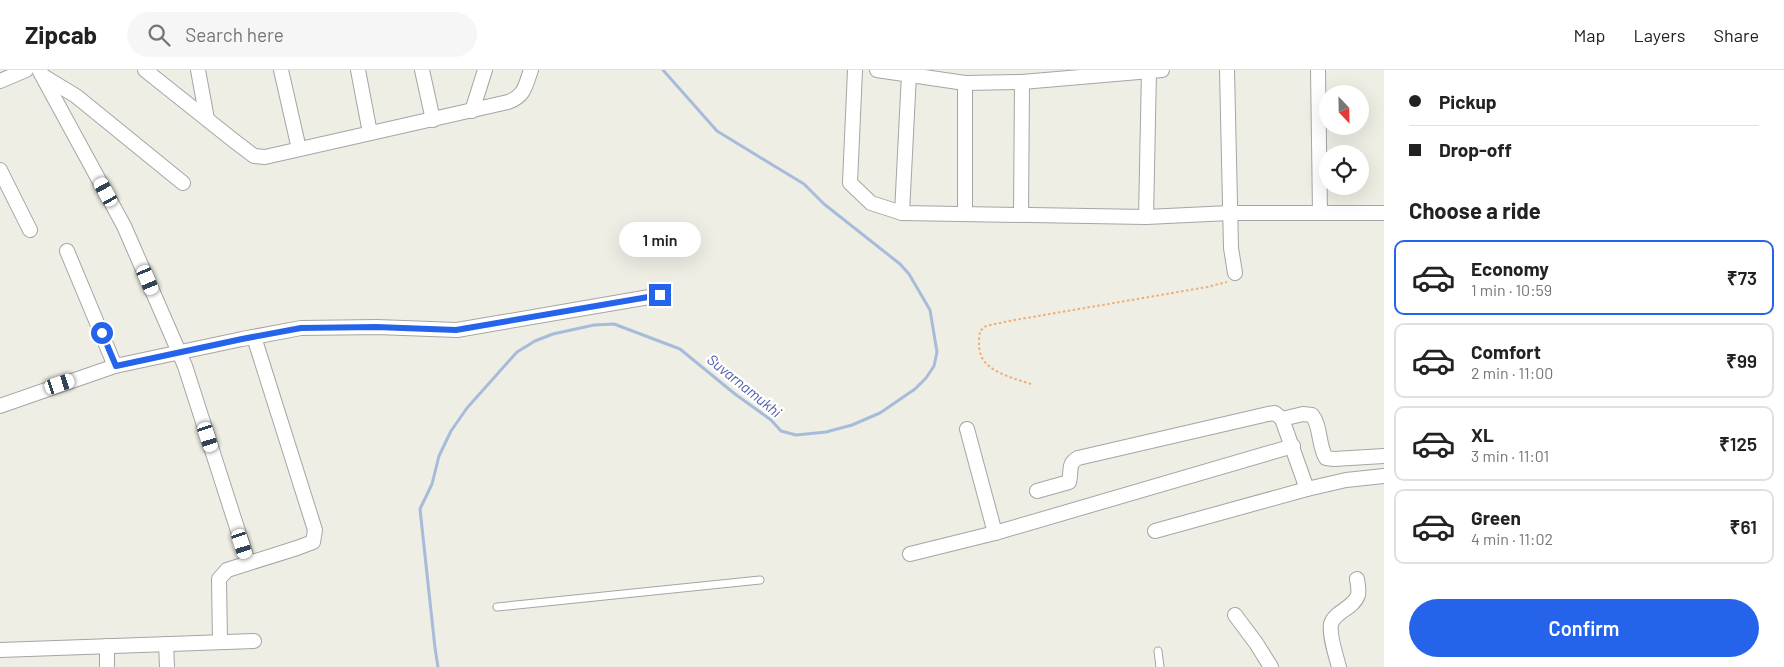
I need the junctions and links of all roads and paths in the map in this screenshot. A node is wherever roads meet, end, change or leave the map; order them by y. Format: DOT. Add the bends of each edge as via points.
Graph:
graph roads {
  1 [pos="26,70"];
  2 [pos="145,70"];
  3 [pos="198,70"];
  4 [pos="281,70"];
  5 [pos="358,70"];
  6 [pos="422,70"];
  7 [pos="486,70"];
  8 [pos="530,70"];
  9 [pos="855,70"];
  10 [pos="877,70"];
  11 [pos="1227,70"];
  12 [pos="1318,70"];
  13 [pos="1156,71"];
  14 [pos="40,73"];
  15 [pos="909,74"];
  16 [pos="0,81"];
  17 [pos="1022,82"];
  18 [pos="965,83"];
  19 [pos="472,111"];
  20 [pos="207,119"];
  21 [pos="433,120"];
  22 [pos="370,133"];
  23 [pos="299,149"];
  24 [pos="0,170"];
  25 [pos="183,184"];
  26 [pos="902,213"];
  27 [pos="1230,213"];
  28 [pos="1320,213"];
  29 [pos="1384,213"];
  30 [pos="965,214"];
  31 [pos="1021,215"];
  32 [pos="1146,217"];
  33 [pos="30,230"];
  34 [pos="67,251"];
  35 [pos="1235,273"];
  36 [pos="660,295"];
  37 [pos="254,337"];
  38 [pos="180,353"];
  39 [pos="116,366"];
  40 [pos="1031,384"];
  41 [pos="0,406"];
  42 [pos="1282,419"];
  43 [pos="967,429"];
  44 [pos="1293,446"];
  45 [pos="1384,456"];
  46 [pos="1384,476"];
  47 [pos="1307,489"];
  48 [pos="1038,491"];
  49 [pos="1155,531"];
  50 [pos="995,533"];
  51 [pos="910,554"];
  52 [pos="248,562"];
  53 [pos="1357,579"];
  54 [pos="760,580"];
  55 [pos="497,607"];
  56 [pos="1234,615"];
  57 [pos="254,641"];
  58 [pos="220,642"];
  59 [pos="166,644"];
  60 [pos="107,646"];
  61 [pos="0,650"];
  62 [pos="1158,651"];
  63 [pos="107,667"];
  64 [pos="167,667"];
  65 [pos="1160,667"];
  66 [pos="1271,667"];
  67 [pos="1339,667"];
  1 -- 16 [label="street"];
  2 -- 20 [label="street"];
  3 -- 20 [label="street"];
  4 -- 23 [label="street"];
  5 -- 22 [label="street"];
  6 -- 21 [label="street"];
  7 -- 19 [label="street"];
  8 -- 19 [label="street" via="523,93 518,97"];
  9 -- 26 [label="street" via="850,183 872,203"];
  10 -- 15 [label="street"];
  11 -- 27 [label="street"];
  12 -- 28 [label="street"];
  13 -- 17 [label="street"];
  13 -- 32 [label="street"];
  14 -- 25 [label="street" via="76,96"];
  14 -- 38 [label="street" via="124,226"];
  15 -- 18 [label="street"];
  15 -- 26 [label="street"];
  17 -- 18 [label="street"];
  17 -- 31 [label="street"];
  18 -- 30 [label="street"];
  19 -- 21 [label="street"];
  20 -- 23 [label="street" via="254,156 265,157"];
  21 -- 22 [label="street"];
  22 -- 23 [label="street"];
  24 -- 33 [label="street"];
  26 -- 30 [label="street"];
  27 -- 28 [label="street"];
  27 -- 32 [label="street"];
  27 -- 35 [label="street" via="1230,248"];
  28 -- 29 [label="street"];
  30 -- 31 [label="street"];
  31 -- 32 [label="street"];
  34 -- 39 [label="street"];
  35 -- 40 [label="path" via="1228,282 1207,287 1009,321 986,326 980,331 980,354 984,363 1004,375"];
  36 -- 37 [label="street" via="456,330 301,328"];
  37 -- 38 [label="street"];
  37 -- 52 [label="street" via="315,530 313,542"];
  38 -- 39 [label="street"];
  38 -- 52 [label="street"];
  39 -- 41 [label="street"];
  42 -- 44 [label="street"];
  42 -- 45 [label="street" via="1312,415 1326,458"];
  42 -- 48 [label="street" via="1268,414 1078,458 1070,466 1069,482"];
  43 -- 50 [label="street"];
  44 -- 47 [label="street"];
  44 -- 50 [label="street"];
  46 -- 47 [label="street"];
  47 -- 49 [label="street"];
  50 -- 51 [label="street"];
  52 -- 58 [label="street" via="227,570 219,579"];
  53 -- 67 [label="street" via="1358,594 1353,604 1331,623"];
  54 -- 55 [label="lane"];
  56 -- 66 [label="street"];
  57 -- 58 [label="street"];
  58 -- 59 [label="street"];
  59 -- 60 [label="street"];
  59 -- 64 [label="street"];
  60 -- 61 [label="street"];
  60 -- 63 [label="street"];
  62 -- 65 [label="lane"];
}
